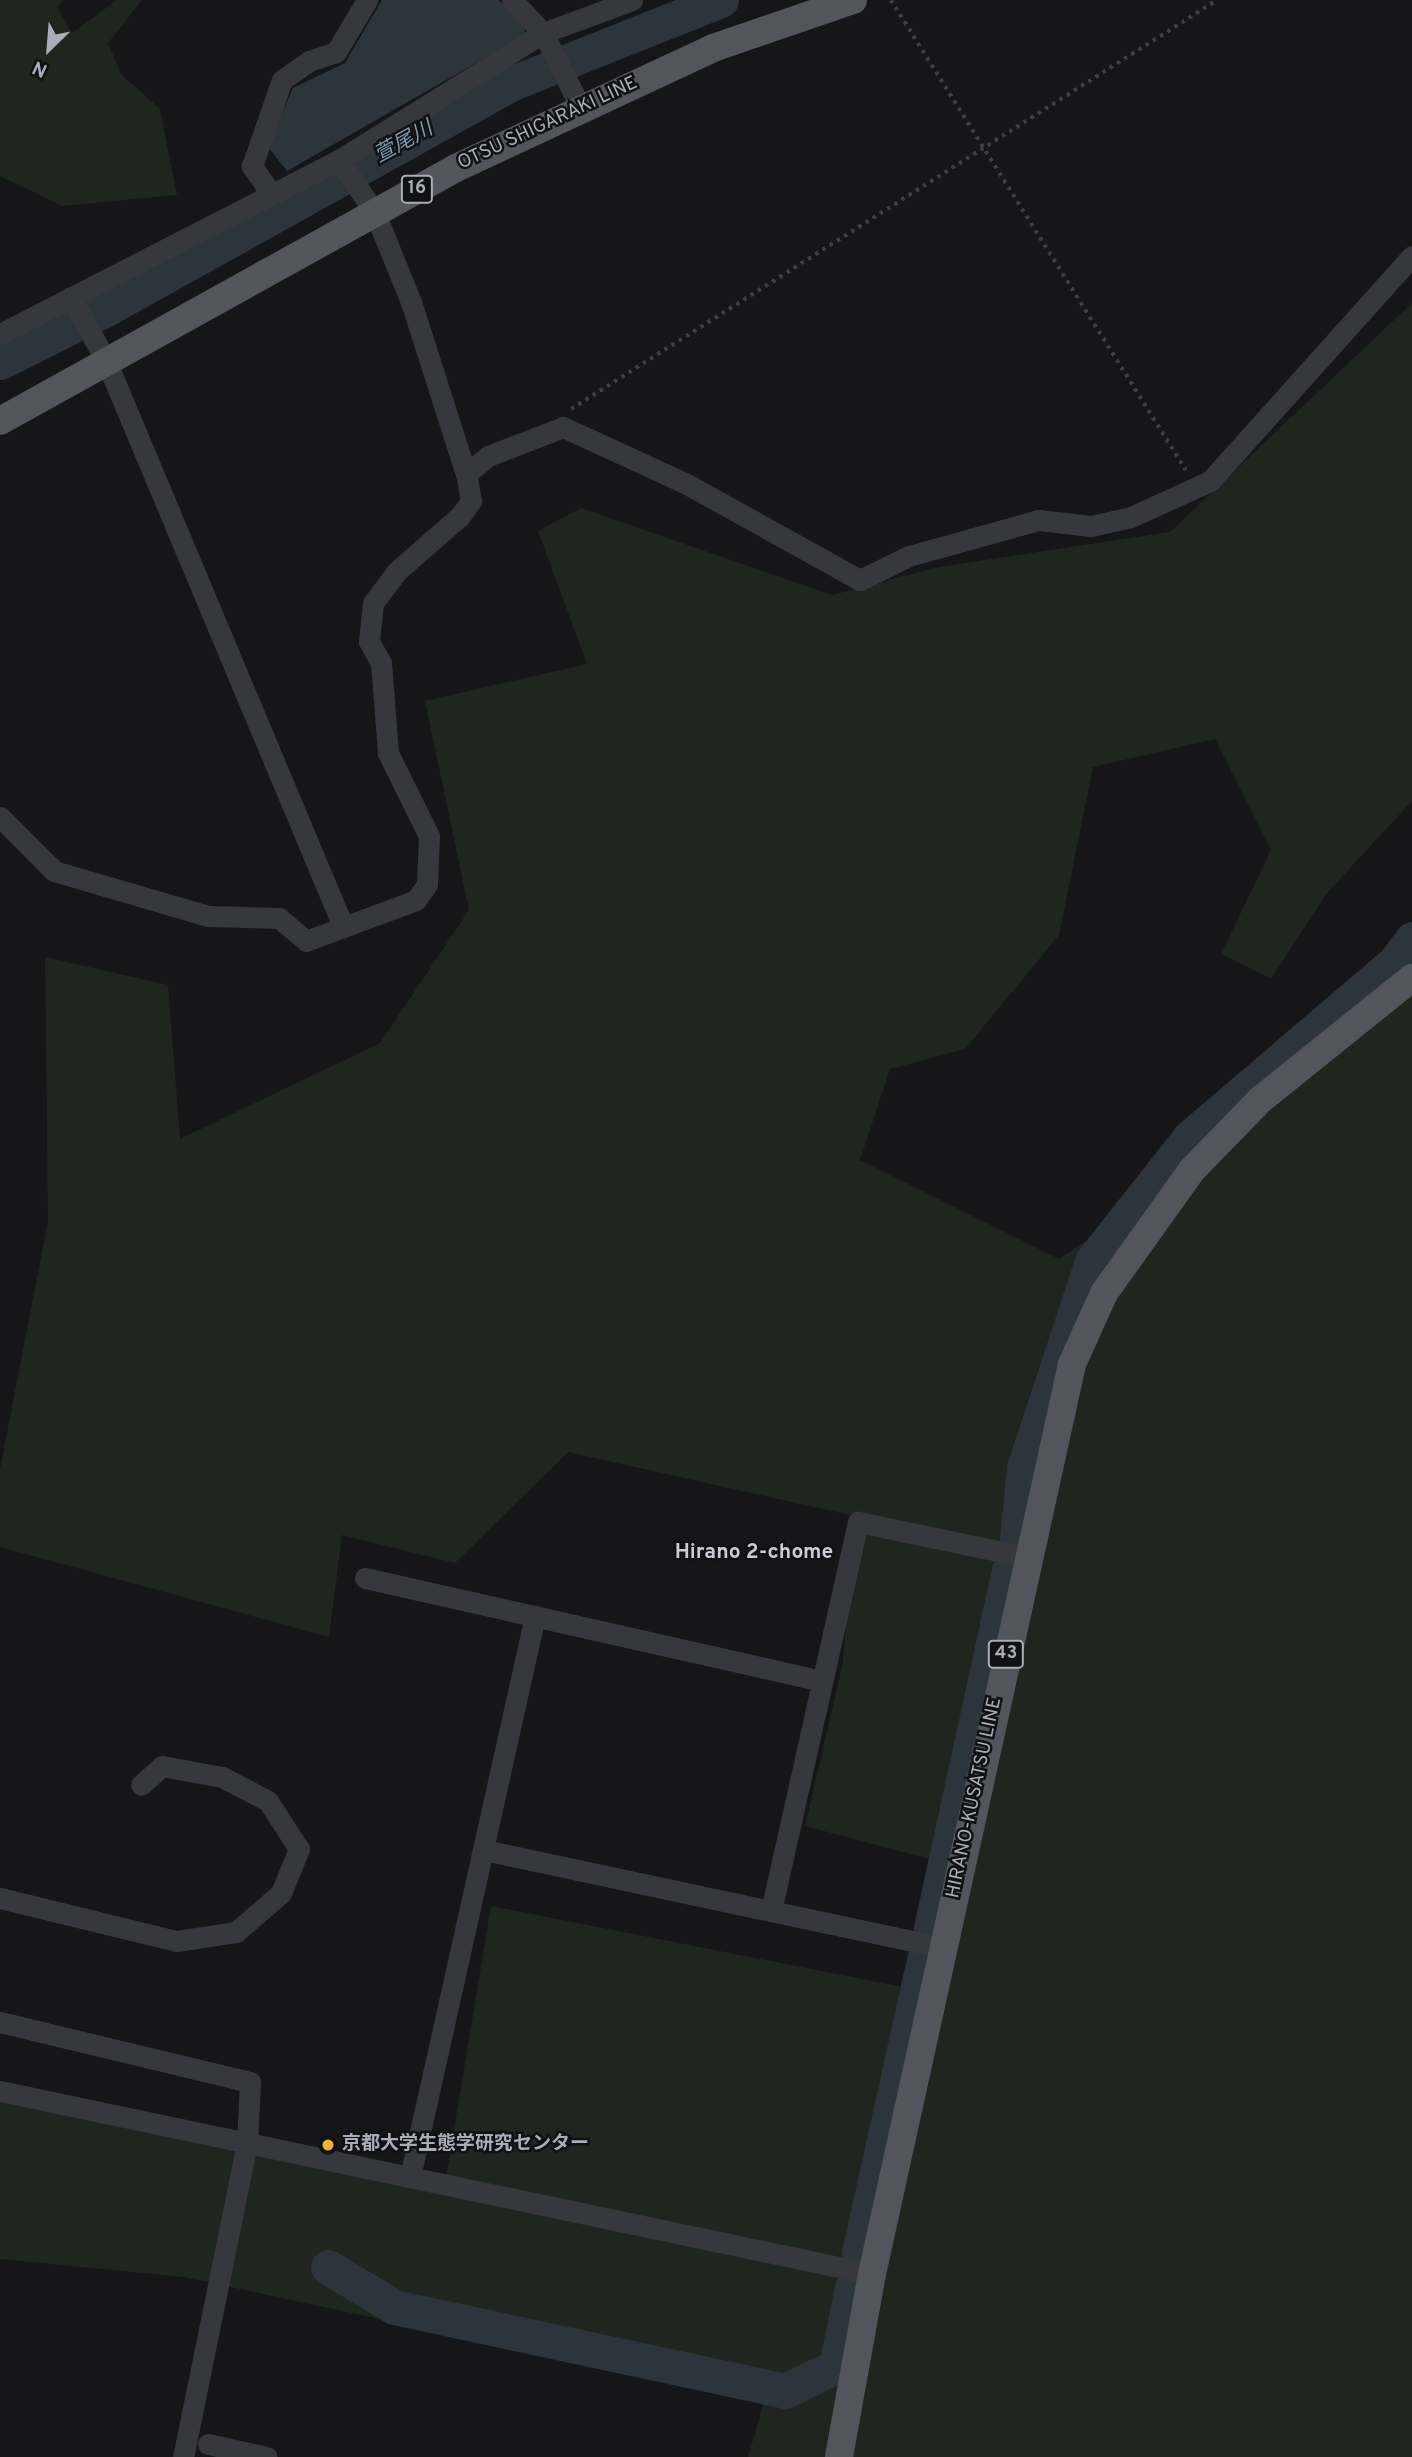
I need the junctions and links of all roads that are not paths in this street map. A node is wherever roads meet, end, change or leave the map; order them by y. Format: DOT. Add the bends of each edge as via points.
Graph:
graph roads {
  1 [pos="367,0"];
  2 [pos="512,0"];
  3 [pos="632,0"];
  4 [pos="853,0"];
  5 [pos="546,39"];
  6 [pos="576,97"];
  7 [pos="339,160"];
  8 [pos="270,192"];
  9 [pos="374,212"];
  10 [pos="1412,256"];
  11 [pos="74,302"];
  12 [pos="0,334"];
  13 [pos="103,356"];
  14 [pos="0,421"];
  15 [pos="466,474"];
  16 [pos="0,817"];
  17 [pos="343,926"];
  18 [pos="1412,978"];
  19 [pos="1027,1557"];
  20 [pos="365,1578"];
  21 [pos="534,1616"];
  22 [pos="822,1681"];
  23 [pos="141,1785"];
  24 [pos="484,1850"];
  25 [pos="0,1898"];
  26 [pos="771,1911"];
  27 [pos="942,1947"];
  28 [pos="0,2022"];
  29 [pos="0,2091"];
  30 [pos="247,2143"];
  31 [pos="410,2177"];
  32 [pos="872,2274"];
  33 [pos="208,2444"];
  34 [pos="183,2457"];
  35 [pos="267,2457"];
  36 [pos="839,2457"];
  1 -- 8 [label="street" via="336,52 309,61 282,80 252,166"];
  2 -- 5 [label="street"];
  3 -- 5 [label="street"];
  4 -- 6 [label="main road, OTSU SHIGARAKI LINE / 16"];
  5 -- 6 [label="street"];
  5 -- 7 [label="street"];
  6 -- 9 [label="main road, OTSU SHIGARAKI LINE / 16"];
  7 -- 8 [label="street"];
  7 -- 9 [label="street"];
  8 -- 11 [label="street"];
  9 -- 13 [label="main road, OTSU SHIGARAKI LINE / 16"];
  9 -- 15 [label="street" via="411,302"];
  10 -- 15 [label="street" via="1231,461 1197,488 1131,517 1091,526 1039,520 964,540 909,556 860,580 685,483 563,428 488,456"];
  11 -- 12 [label="street"];
  11 -- 13 [label="street"];
  13 -- 14 [label="main road, OTSU SHIGARAKI LINE / 16"];
  13 -- 17 [label="street"];
  15 -- 17 [label="street" via="471,502 388,582 373,603 369,641 381,663 388,753 429,836 427,884 416,900"];
  16 -- 17 [label="street" via="54,872 208,916 279,918 306,941"];
  18 -- 19 [label="main road, HIRANO-KUSATSU LINE / 43" via="1259,1100 1192,1170 1104,1293 1072,1364"];
  19 -- 22 [label="street" via="858,1522"];
  19 -- 27 [label="main road, HIRANO-KUSATSU LINE / 43"];
  20 -- 21 [label="street"];
  21 -- 22 [label="street"];
  21 -- 24 [label="street"];
  22 -- 26 [label="street"];
  23 -- 25 [label="street" via="162,1766 222,1777 268,1801 299,1849 281,1893 236,1932 177,1941"];
  24 -- 26 [label="street"];
  24 -- 31 [label="street"];
  26 -- 27 [label="street"];
  27 -- 32 [label="main road, HIRANO-KUSATSU LINE / 43"];
  28 -- 30 [label="street" via="250,2082"];
  29 -- 30 [label="street"];
  30 -- 31 [label="street"];
  30 -- 34 [label="street"];
  31 -- 32 [label="street"];
  32 -- 36 [label="main road, HIRANO-KUSATSU LINE / 43"];
  33 -- 35 [label="street"];
}
